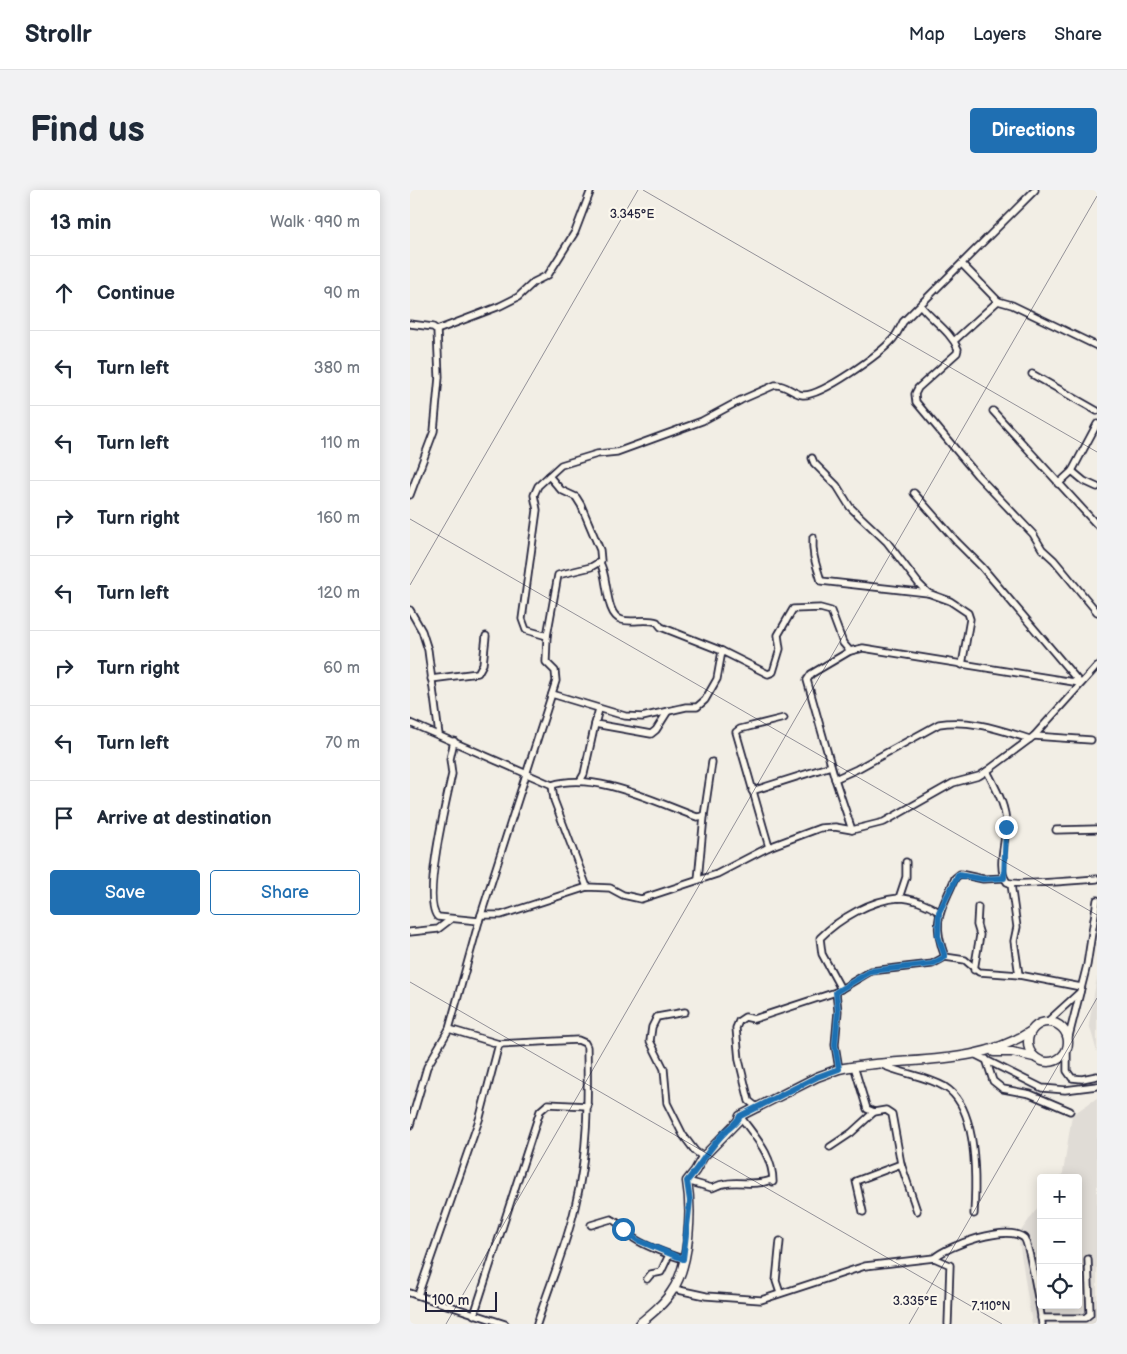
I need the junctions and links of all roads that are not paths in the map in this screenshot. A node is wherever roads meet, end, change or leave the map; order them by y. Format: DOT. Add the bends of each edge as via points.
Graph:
graph roads {
  1 [pos="591,190"];
  2 [pos="1035,190"];
  3 [pos="962,264"];
  4 [pos="998,300"];
  5 [pos="921,306"];
  6 [pos="410,324"];
  7 [pos="437,330"];
  8 [pos="954,340"];
  9 [pos="1097,346"];
  10 [pos="1032,374"];
  11 [pos="993,411"];
  12 [pos="1097,411"];
  13 [pos="1097,424"];
  14 [pos="812,458"];
  15 [pos="1072,471"];
  16 [pos="549,476"];
  17 [pos="1058,484"];
  18 [pos="1097,487"];
  19 [pos="914,493"];
  20 [pos="410,495"];
  21 [pos="1097,524"];
  22 [pos="813,537"];
  23 [pos="600,563"];
  24 [pos="928,593"];
  25 [pos="410,610"];
  26 [pos="1097,612"];
  27 [pos="486,636"];
  28 [pos="547,636"];
  29 [pos="722,651"];
  30 [pos="850,651"];
  31 [pos="962,665"];
  32 [pos="1097,666"];
  33 [pos="431,678"];
  34 [pos="1080,683"];
  35 [pos="552,694"];
  36 [pos="599,709"];
  37 [pos="668,711"];
  38 [pos="784,718"];
  39 [pos="410,723"];
  40 [pos="595,724"];
  41 [pos="439,736"];
  42 [pos="1032,737"];
  43 [pos="1091,740"];
  44 [pos="454,741"];
  45 [pos="712,762"];
  46 [pos="831,766"];
  47 [pos="987,771"];
  48 [pos="524,774"];
  49 [pos="835,779"];
  50 [pos="580,781"];
  51 [pos="552,785"];
  52 [pos="752,791"];
  53 [pos="704,816"];
  54 [pos="1097,829"];
  55 [pos="852,830"];
  56 [pos="1056,830"];
  57 [pos="769,847"];
  58 [pos="906,862"];
  59 [pos="1004,878"];
  60 [pos="1097,879"];
  61 [pos="698,880"];
  62 [pos="1011,884"];
  63 [pos="586,887"];
  64 [pos="899,898"];
  65 [pos="1097,900"];
  66 [pos="978,907"];
  67 [pos="939,912"];
  68 [pos="480,918"];
  69 [pos="451,919"];
  70 [pos="410,932"];
  71 [pos="945,957"];
  72 [pos="974,970"];
  73 [pos="1019,975"];
  74 [pos="838,990"];
  75 [pos="1080,990"];
  76 [pos="686,1012"];
  77 [pos="1046,1022"];
  78 [pos="449,1029"];
  79 [pos="1031,1031"];
  80 [pos="1068,1043"];
  81 [pos="499,1044"];
  82 [pos="981,1055"];
  83 [pos="1038,1058"];
  84 [pos="880,1064"];
  85 [pos="854,1066"];
  86 [pos="839,1069"];
  87 [pos="1097,1076"];
  88 [pos="1022,1078"];
  89 [pos="1097,1086"];
  90 [pos="1023,1092"];
  91 [pos="588,1106"];
  92 [pos="758,1108"];
  93 [pos="1070,1111"];
  94 [pos="874,1112"];
  95 [pos="740,1116"];
  96 [pos="410,1125"];
  97 [pos="830,1147"];
  98 [pos="703,1157"];
  99 [pos="901,1164"];
  100 [pos="687,1181"];
  101 [pos="917,1211"];
  102 [pos="863,1212"];
  103 [pos="974,1214"];
  104 [pos="591,1225"];
  105 [pos="780,1242"];
  106 [pos="669,1254"];
  107 [pos="934,1258"];
  108 [pos="683,1259"];
  109 [pos="1088,1259"];
  110 [pos="647,1279"];
  111 [pos="674,1290"];
  112 [pos="410,1293"];
  113 [pos="780,1293"];
  114 [pos="418,1295"];
  115 [pos="474,1315"];
  116 [pos="1042,1321"];
  117 [pos="505,1324"];
  118 [pos="536,1324"];
  119 [pos="640,1324"];
  120 [pos="948,1324"];
  1 -- 7 [label="street" via="575,232 548,275 500,306"];
  2 -- 3 [label="street"];
  3 -- 4 [label="street"];
  3 -- 5 [label="street"];
  4 -- 8 [label="street"];
  4 -- 9 [label="street"];
  5 -- 8 [label="street"];
  5 -- 16 [label="street" via="880,350 816,394 802,395 775,385 702,421 617,452 597,454 561,465"];
  6 -- 7 [label="street"];
  7 -- 20 [label="street" via="439,377 434,431"];
  8 -- 26 [label="street" via="957,353 918,388 916,402"];
  10 -- 12 [label="street"];
  11 -- 17 [label="street"];
  13 -- 15 [label="street"];
  14 -- 24 [label="street" via="837,486 850,507 887,542"];
  15 -- 17 [label="street"];
  15 -- 18 [label="street"];
  16 -- 23 [label="street" via="561,490 576,497 581,505 600,550"];
  16 -- 28 [label="street" via="534,495 537,510 522,619 526,630"];
  17 -- 21 [label="street"];
  19 -- 34 [label="street" via="982,566"];
  22 -- 24 [label="street" via="812,556 819,567 821,581"];
  23 -- 28 [label="street" via="558,575"];
  23 -- 29 [label="street" via="616,616 622,620 658,622 661,627"];
  24 -- 31 [label="street" via="950,601 968,613 970,619"];
  25 -- 33 [label="street" via="428,650"];
  27 -- 33 [label="street" via="483,664 478,673"];
  28 -- 35 [label="street" via="546,662 555,672 556,682"];
  29 -- 30 [label="street" via="771,674 780,649 778,635 797,608 831,611 843,643"];
  29 -- 37 [label="street" via="717,679 705,700 697,706"];
  30 -- 31 [label="street" via="864,648"];
  30 -- 46 [label="street" via="811,674 808,680"];
  31 -- 34 [label="street"];
  32 -- 34 [label="street"];
  33 -- 41 [label="street"];
  34 -- 42 [label="street"];
  35 -- 36 [label="street"];
  35 -- 48 [label="street"];
  36 -- 37 [label="street" via="642,717"];
  36 -- 40 [label="street"];
  37 -- 40 [label="street" via="651,734"];
  38 -- 52 [label="street" via="736,732"];
  39 -- 41 [label="street"];
  40 -- 50 [label="street"];
  41 -- 44 [label="street"];
  42 -- 43 [label="street"];
  42 -- 47 [label="street"];
  42 -- 49 [label="street" via="980,724 955,721 939,724"];
  44 -- 48 [label="street"];
  44 -- 69 [label="street" via="450,759 452,774 433,872 434,915"];
  45 -- 53 [label="street"];
  46 -- 49 [label="street"];
  46 -- 52 [label="street"];
  47 -- 55 [label="street" via="953,783 895,817"];
  47 -- 59 [label="street" via="1005,808"];
  48 -- 51 [label="street"];
  48 -- 68 [label="street"];
  49 -- 55 [label="street"];
  50 -- 51 [label="street"];
  50 -- 53 [label="street" via="612,787 697,817"];
  51 -- 63 [label="street" via="554,800"];
  52 -- 57 [label="street"];
  53 -- 61 [label="street"];
  54 -- 56 [label="street"];
  55 -- 57 [label="street" via="820,828"];
  57 -- 61 [label="street" via="717,874"];
  58 -- 64 [label="street" via="906,877"];
  59 -- 62 [label="street"];
  59 -- 67 [label="street" via="958,875"];
  60 -- 62 [label="street"];
  61 -- 63 [label="street" via="642,899 610,888"];
  62 -- 73 [label="street"];
  63 -- 68 [label="street" via="516,911"];
  64 -- 67 [label="street"];
  64 -- 74 [label="street" via="857,912 820,938 822,954"];
  65 -- 75 [label="street"];
  66 -- 72 [label="street" via="980,934"];
  67 -- 71 [label="street" via="938,936"];
  68 -- 69 [label="street"];
  68 -- 78 [label="street"];
  69 -- 70 [label="street" via="438,929"];
  71 -- 72 [label="street" via="965,960"];
  71 -- 74 [label="street" via="932,964 871,971"];
  72 -- 73 [label="street"];
  73 -- 75 [label="street"];
  74 -- 86 [label="street" via="835,1045"];
  74 -- 92 [label="street" via="754,1019 745,1017 739,1021 736,1028 741,1067 749,1101"];
  75 -- 77 [label="street"];
  75 -- 80 [label="street"];
  76 -- 98 [label="street" via="657,1017 650,1041 664,1069 669,1107 683,1135"];
  77 -- 79 [label="main road"];
  77 -- 80 [label="main road" via="1063,1029"];
  78 -- 81 [label="street"];
  78 -- 96 [label="street" via="427,1067"];
  79 -- 82 [label="main road" via="1015,1042"];
  79 -- 83 [label="main road" via="1028,1043"];
  80 -- 83 [label="main road" via="1056,1060"];
  80 -- 87 [label="street" via="1067,1071 1072,1078"];
  81 -- 91 [label="street" via="582,1041 586,1047"];
  81 -- 114 [label="street" via="480,1117"];
  82 -- 83 [label="main road" via="1012,1052"];
  82 -- 84 [label="main road"];
  82 -- 88 [label="street"];
  82 -- 90 [label="street" via="998,1086 1009,1092"];
  84 -- 85 [label="main road"];
  84 -- 103 [label="street" via="930,1080 956,1096 975,1154"];
  85 -- 86 [label="main road"];
  85 -- 94 [label="street" via="867,1109"];
  86 -- 92 [label="main road"];
  88 -- 89 [label="street" via="1053,1090"];
  88 -- 90 [label="street"];
  90 -- 93 [label="street"];
  91 -- 115 [label="street" via="548,1104 540,1111"];
  91 -- 118 [label="street" via="575,1208"];
  92 -- 95 [label="main road"];
  94 -- 97 [label="street"];
  94 -- 99 [label="street" via="886,1110 892,1114"];
  95 -- 98 [label="main road"];
  95 -- 100 [label="street" via="764,1147 773,1182 724,1182 712,1188"];
  98 -- 100 [label="main road"];
  99 -- 101 [label="street"];
  99 -- 102 [label="street" via="856,1181"];
  100 -- 108 [label="main road" via="690,1201"];
  104 -- 106 [label="street" via="604,1219 616,1221 637,1240"];
  105 -- 113 [label="street" via="776,1281"];
  106 -- 108 [label="street"];
  106 -- 110 [label="street" via="661,1272 651,1274"];
  107 -- 113 [label="street" via="864,1266"];
  107 -- 116 [label="street" via="976,1238 1018,1235 1024,1238 1030,1251"];
  107 -- 120 [label="street" via="950,1265"];
  108 -- 111 [label="main road"];
  109 -- 116 [label="street" via="1090,1314 1085,1318"];
  111 -- 113 [label="street" via="752,1300"];
  111 -- 119 [label="main road"];
  112 -- 114 [label="street"];
  114 -- 115 [label="street"];
  115 -- 117 [label="street"];
}
